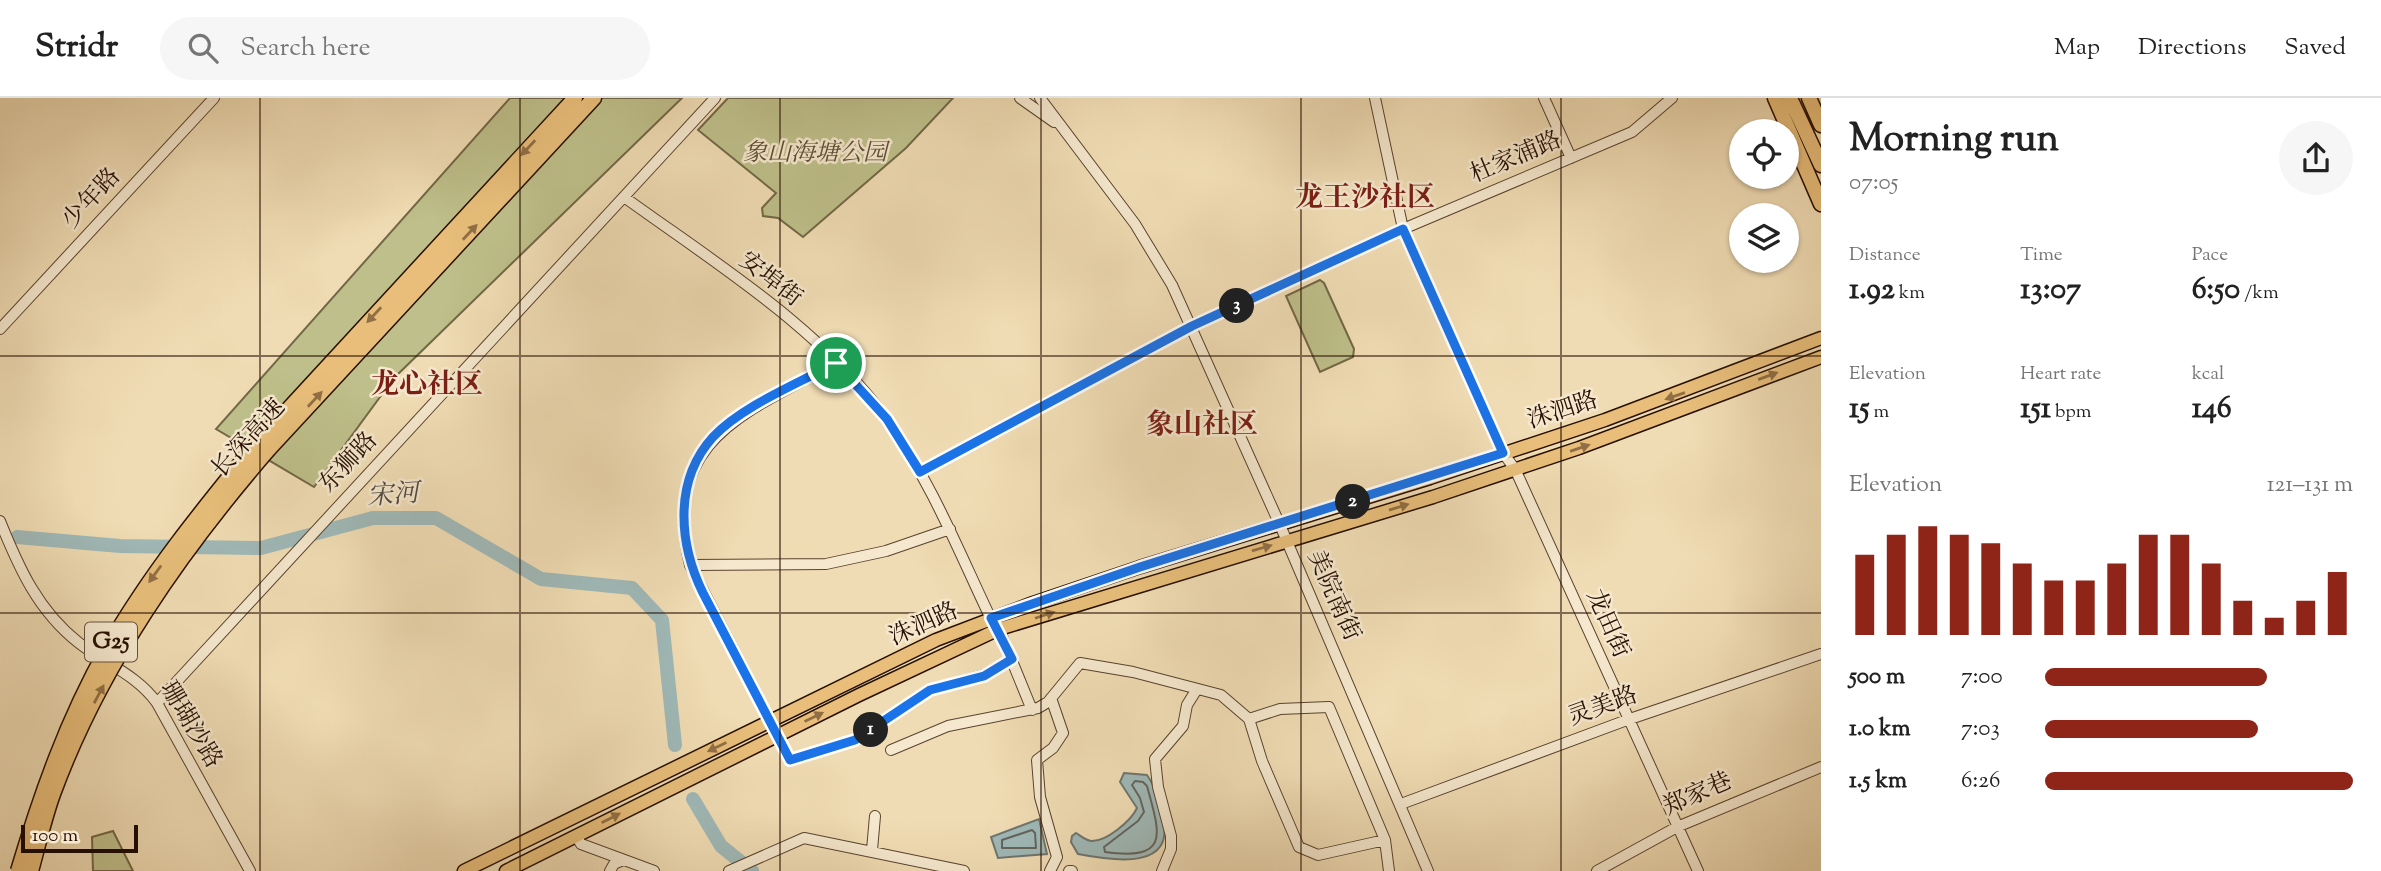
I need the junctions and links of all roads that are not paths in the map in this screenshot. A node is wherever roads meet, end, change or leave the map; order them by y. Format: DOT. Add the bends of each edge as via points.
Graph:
graph roads {
  1 [pos="214,98"];
  2 [pos="575,98"];
  3 [pos="594,98"];
  4 [pos="715,98"];
  5 [pos="1020,98"];
  6 [pos="1041,98"];
  7 [pos="1375,98"];
  8 [pos="1544,98"];
  9 [pos="1672,98"];
  10 [pos="1773,98"];
  11 [pos="1790,98"];
  12 [pos="1809,98"];
  13 [pos="1821,125"];
  14 [pos="1063,128"];
  15 [pos="1571,158"];
  16 [pos="1821,165"];
  17 [pos="624,197"];
  18 [pos="1821,204"];
  19 [pos="1403,229"];
  20 [pos="1192,326"];
  21 [pos="0,329"];
  22 [pos="1821,338"];
  23 [pos="1821,357"];
  24 [pos="836,363"];
  25 [pos="263,446"];
  26 [pos="1503,453"];
  27 [pos="1515,469"];
  28 [pos="920,472"];
  29 [pos="0,521"];
  30 [pos="1280,525"];
  31 [pos="950,529"];
  32 [pos="1286,541"];
  33 [pos="690,565"];
  34 [pos="991,618"];
  35 [pos="999,629"];
  36 [pos="1821,654"];
  37 [pos="1012,659"];
  38 [pos="1197,689"];
  39 [pos="1051,698"];
  40 [pos="157,703"];
  41 [pos="1032,710"];
  42 [pos="1249,719"];
  43 [pos="1627,720"];
  44 [pos="769,722"];
  45 [pos="776,736"];
  46 [pos="891,750"];
  47 [pos="1821,766"];
  48 [pos="1401,804"];
  49 [pos="876,816"];
  50 [pos="1677,827"];
  51 [pos="576,836"];
  52 [pos="1385,840"];
  53 [pos="872,850"];
  54 [pos="623,860"];
  55 [pos="18,871"];
  56 [pos="31,871"];
  57 [pos="250,871"];
  58 [pos="464,871"];
  59 [pos="506,871"];
  60 [pos="610,871"];
  61 [pos="654,871"];
  62 [pos="729,871"];
  63 [pos="964,871"];
  64 [pos="1050,871"];
  65 [pos="1162,871"];
  66 [pos="1389,871"];
  67 [pos="1428,871"];
  68 [pos="1597,871"];
  69 [pos="1698,871"];
  1 -- 21 [label="street, 少年路"];
  2 -- 25 [label="highway, 长深高速 / G25, one-way"];
  25 -- 3 [label="highway, 长深高速 / G25, one-way"];
  4 -- 17 [label="street, 东狮路"];
  5 -- 14 [label="street, 美院南街"];
  6 -- 14 [label="street, 美院南街"];
  7 -- 19 [label="street"];
  8 -- 15 [label="street"];
  9 -- 15 [label="street, 杜家浦路" via="1632,132"];
  10 -- 18 [label="highway"];
  11 -- 16 [label="highway"];
  12 -- 13 [label="highway"];
  14 -- 20 [label="street, 美院南街" via="1135,224"];
  15 -- 19 [label="street, 杜家浦路"];
  17 -- 24 [label="street, 安埠街" via="762,298"];
  17 -- 40 [label="street, 东狮路"];
  19 -- 20 [label="street, 杜家浦路"];
  19 -- 26 [label="street"];
  20 -- 28 [label="street, 杜家浦路"];
  20 -- 30 [label="street, 美院南街"];
  22 -- 26 [label="main road, 洙泗路, one-way" via="1687,391"];
  27 -- 23 [label="main road, 洙泗路, one-way" via="1641,427"];
  24 -- 28 [label="street, 安埠街" via="887,419"];
  24 -- 33 [label="street" via="744,413 714,436 702,452 684,511"];
  25 -- 55 [label="highway, 长深高速 / G25, one-way, bridge" via="149,582 107,649 42,790"];
  56 -- 25 [label="highway, 长深高速 / G25, one-way, bridge" via="53,795 82,726 124,647"];
  26 -- 27 [label="street"];
  26 -- 30 [label="main road, 洙泗路"];
  32 -- 27 [label="main road, 洙泗路, one-way"];
  27 -- 43 [label="street, 龙田街"];
  28 -- 31 [label="street, 安埠街"];
  29 -- 40 [label="street, 珊瑚沙路" via="32,592 55,621 80,644 145,686"];
  30 -- 32 [label="street, 美院南街"];
  30 -- 34 [label="main road, 洙泗路"];
  31 -- 33 [label="street" via="886,551 826,564"];
  31 -- 34 [label="street, 安埠街"];
  35 -- 32 [label="main road, 洙泗路, one-way"];
  32 -- 48 [label="street, 美院南街"];
  33 -- 44 [label="street"];
  34 -- 35 [label="street, 安埠街"];
  34 -- 44 [label="main road, 洙泗路"];
  35 -- 37 [label="street, 安埠街"];
  45 -- 35 [label="main road, 洙泗路, one-way"];
  36 -- 43 [label="street, 灵美路"];
  37 -- 41 [label="street, 安埠街"];
  37 -- 45 [label="street" via="984,676 930,690 855,740 790,760"];
  38 -- 39 [label="street" via="1080,663"];
  38 -- 42 [label="street" via="1232,702"];
  38 -- 65 [label="street" via="1187,705 1183,726 1155,759 1171,836"];
  39 -- 41 [label="street"];
  39 -- 64 [label="street" via="1063,733 1037,760 1040,797 1057,857"];
  40 -- 57 [label="street, 珊瑚沙路"];
  41 -- 46 [label="street" via="948,726"];
  42 -- 52 [label="street" via="1280,709 1329,707"];
  42 -- 52 [label="street" via="1299,847 1318,855"];
  43 -- 48 [label="street, 灵美路"];
  43 -- 50 [label="street, 龙田街"];
  44 -- 45 [label="street"];
  44 -- 58 [label="main road, 洙泗路, one-way"];
  51 -- 45 [label="main road, 洙泗路, one-way"];
  47 -- 50 [label="street, 郑家巷"];
  48 -- 67 [label="street, 美院南街"];
  49 -- 53 [label="street"];
  50 -- 68 [label="street, 郑家巷"];
  50 -- 69 [label="street, 龙田街"];
  51 -- 54 [label="street" via="581,844"];
  51 -- 59 [label="main road, 洙泗路"];
  52 -- 66 [label="street"];
  53 -- 62 [label="street" via="804,838"];
  53 -- 63 [label="street"];
  54 -- 60 [label="street"];
  54 -- 61 [label="street"];
}
